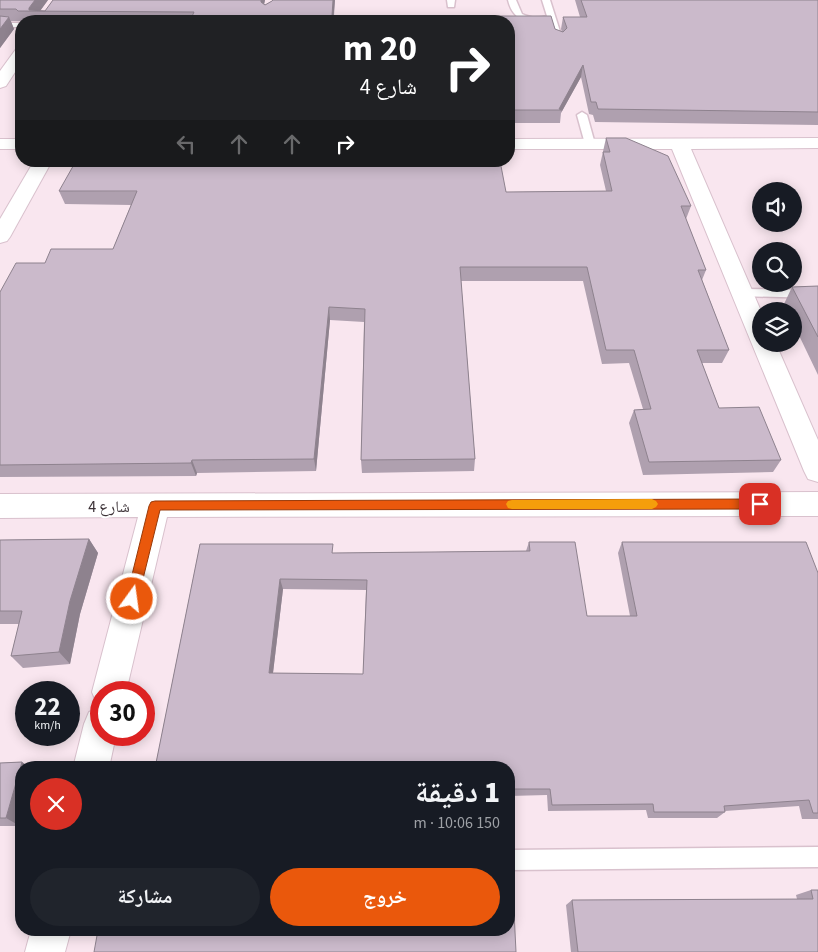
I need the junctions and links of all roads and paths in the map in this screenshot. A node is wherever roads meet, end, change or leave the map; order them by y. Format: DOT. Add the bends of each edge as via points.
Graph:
graph roads {
  1 [pos="512,0"];
  2 [pos="546,0"];
  3 [pos="552,17"];
  4 [pos="0,25"];
  5 [pos="15,25"];
  6 [pos="560,41"];
  7 [pos="15,60"];
  8 [pos="1,80"];
  9 [pos="582,115"];
  10 [pos="679,143"];
  11 [pos="818,143"];
  12 [pos="0,144"];
  13 [pos="15,144"];
  14 [pos="515,144"];
  15 [pos="590,144"];
  16 [pos="40,167"];
  17 [pos="0,237"];
  18 [pos="742,293"];
  19 [pos="818,294"];
  20 [pos="752,317"];
  21 [pos="767,352"];
  22 [pos="818,471"];
  23 [pos="818,504"];
  24 [pos="0,506"];
  25 [pos="155,506"];
  26 [pos="112,681"];
  27 [pos="96,746"];
  28 [pos="93,761"];
  29 [pos="818,857"];
  30 [pos="515,860"];
  31 [pos="49,936"];
  32 [pos="45,952"];
  1 -- 3 [label="lane" via="520,16 536,20"];
  2 -- 3 [label="lane"];
  3 -- 6 [label="lane"];
  4 -- 5 [label="lane"];
  7 -- 8 [label="street"];
  9 -- 15 [label="lane"];
  10 -- 11 [label="street"];
  10 -- 15 [label="street"];
  10 -- 18 [label="street"];
  12 -- 13 [label="street"];
  14 -- 15 [label="street"];
  16 -- 17 [label="street"];
  18 -- 19 [label="lane"];
  18 -- 20 [label="street"];
  21 -- 22 [label="street"];
  23 -- 25 [label="street, شارع 4"];
  24 -- 25 [label="street, شارع 4"];
  25 -- 26 [label="street"];
  27 -- 28 [label="street"];
  29 -- 30 [label="lane"];
  31 -- 32 [label="street"];
}
